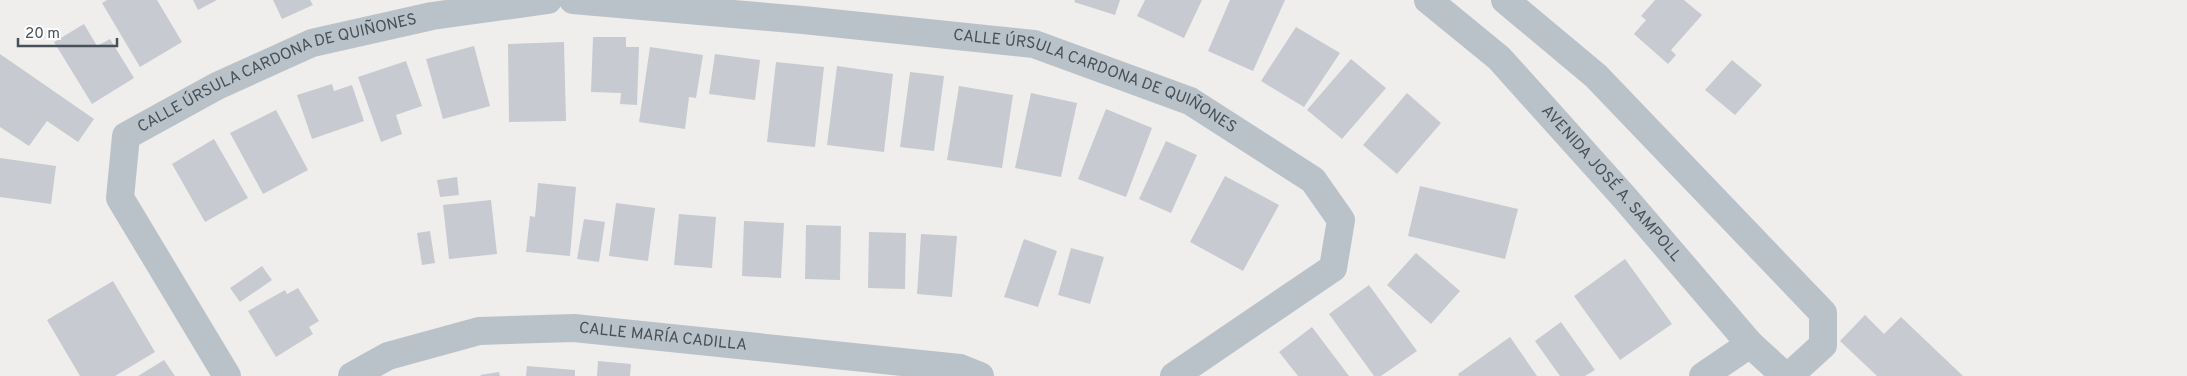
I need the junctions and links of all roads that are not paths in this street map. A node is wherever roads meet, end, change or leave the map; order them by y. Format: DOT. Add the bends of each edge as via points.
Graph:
graph roads {
  1 [pos="548,0"];
  2 [pos="573,0"];
  3 [pos="1428,0"];
  4 [pos="1505,0"];
  5 [pos="1750,344"];
  6 [pos="227,376"];
  7 [pos="352,376"];
  8 [pos="980,376"];
  9 [pos="1174,376"];
  10 [pos="1703,376"];
  11 [pos="1785,376"];
  12 [pos="1789,376"];
  1 -- 6 [label="street, CALLE ÚRSULA CARDONA DE QUIÑONES" via="432,16 312,43 217,86 126,136 120,198"];
  2 -- 9 [label="street, CALLE ÚRSULA CARDONA DE QUIÑONES" via="1034,44 1190,101 1313,180 1341,220 1333,268"];
  3 -- 5 [label="street, AVENIDA JOSÉ A. SAMPOLL" via="1499,58"];
  4 -- 12 [label="street" via="1596,76 1823,313 1824,345"];
  5 -- 10 [label="street"];
  5 -- 11 [label="street, AVENIDA JOSÉ A. SAMPOLL"];
  7 -- 8 [label="street, CALLE MARÍA CADILLA" via="388,356 479,331 574,328 960,368"];
}
